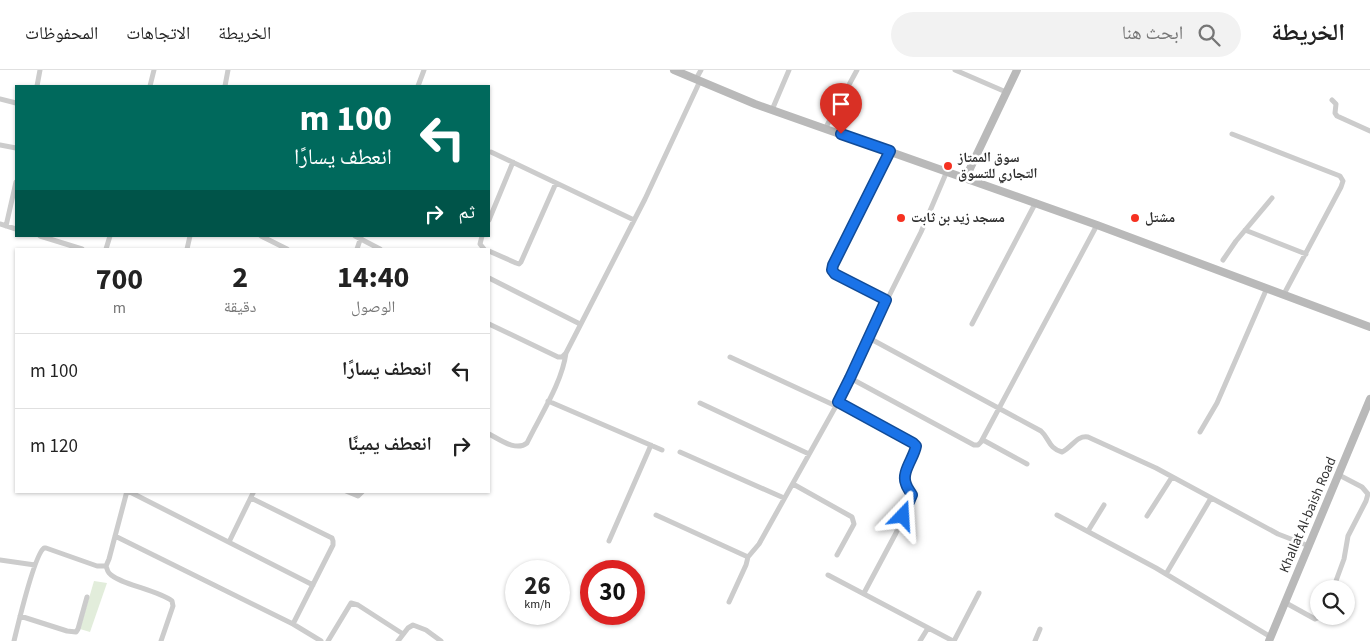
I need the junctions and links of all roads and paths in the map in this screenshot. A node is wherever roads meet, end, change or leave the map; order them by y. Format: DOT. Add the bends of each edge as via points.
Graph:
graph roads {
  1 [pos="40,70"];
  2 [pos="154,70"];
  3 [pos="228,70"];
  4 [pos="424,70"];
  5 [pos="674,70"];
  6 [pos="701,70"];
  7 [pos="789,70"];
  8 [pos="856,70"];
  9 [pos="955,70"];
  10 [pos="1017,70"];
  11 [pos="698,80"];
  12 [pos="37,85"];
  13 [pos="150,85"];
  14 [pos="225,85"];
  15 [pos="418,85"];
  16 [pos="1006,92"];
  17 [pos="0,99"];
  18 [pos="1332,100"];
  19 [pos="15,103"];
  20 [pos="772,110"];
  21 [pos="825,129"];
  22 [pos="1370,131"];
  23 [pos="1232,134"];
  24 [pos="0,144"];
  25 [pos="15,148"];
  26 [pos="890,151"];
  27 [pos="491,152"];
  28 [pos="513,162"];
  29 [pos="947,171"];
  30 [pos="966,177"];
  31 [pos="556,183"];
  32 [pos="15,185"];
  33 [pos="1272,198"];
  34 [pos="1036,202"];
  35 [pos="490,218"];
  36 [pos="634,220"];
  37 [pos="1098,224"];
  38 [pos="3,225"];
  39 [pos="15,229"];
  40 [pos="1245,230"];
  41 [pos="43,237"];
  42 [pos="263,237"];
  43 [pos="361,238"];
  44 [pos="79,248"];
  45 [pos="285,248"];
  46 [pos="378,248"];
  47 [pos="490,251"];
  48 [pos="1306,254"];
  49 [pos="1224,260"];
  50 [pos="490,279"];
  51 [pos="1267,288"];
  52 [pos="1284,294"];
  53 [pos="886,300"];
  54 [pos="490,324"];
  55 [pos="580,324"];
  56 [pos="972,324"];
  57 [pos="1370,327"];
  58 [pos="869,338"];
  59 [pos="566,353"];
  60 [pos="730,356"];
  61 [pos="850,378"];
  62 [pos="1370,399"];
  63 [pos="548,401"];
  64 [pos="700,403"];
  65 [pos="837,404"];
  66 [pos="999,408"];
  67 [pos="1200,432"];
  68 [pos="490,434"];
  69 [pos="983,440"];
  70 [pos="650,444"];
  71 [pos="662,450"];
  72 [pos="680,452"];
  73 [pos="809,454"];
  74 [pos="1027,464"];
  75 [pos="1339,475"];
  76 [pos="1172,477"];
  77 [pos="793,484"];
  78 [pos="127,493"];
  79 [pos="132,493"];
  80 [pos="253,493"];
  81 [pos="251,498"];
  82 [pos="784,498"];
  83 [pos="1211,498"];
  84 [pos="1104,505"];
  85 [pos="656,515"];
  86 [pos="1057,516"];
  87 [pos="1147,516"];
  88 [pos="1088,532"];
  89 [pos="115,536"];
  90 [pos="609,541"];
  91 [pos="229,542"];
  92 [pos="1309,546"];
  93 [pos="837,555"];
  94 [pos="748,557"];
  95 [pos="0,560"];
  96 [pos="35,566"];
  97 [pos="106,566"];
  98 [pos="1166,574"];
  99 [pos="828,575"];
  100 [pos="1336,580"];
  101 [pos="313,584"];
  102 [pos="864,593"];
  103 [pos="979,594"];
  104 [pos="87,597"];
  105 [pos="729,602"];
  106 [pos="1286,603"];
  107 [pos="20,616"];
  108 [pos="1310,616"];
  109 [pos="293,624"];
  110 [pos="928,628"];
  111 [pos="1040,629"];
  112 [pos="403,634"];
  113 [pos="1270,639"];
  114 [pos="161,640"];
  115 [pos="14,641"];
  116 [pos="169,641"];
  117 [pos="321,641"];
  118 [pos="328,641"];
  119 [pos="398,641"];
  120 [pos="441,641"];
  121 [pos="920,641"];
  122 [pos="954,641"];
  123 [pos="1035,641"];
  1 -- 12 [label="street"];
  2 -- 13 [label="street"];
  3 -- 14 [label="street"];
  4 -- 15 [label="street"];
  5 -- 11 [label="main road"];
  6 -- 11 [label="street"];
  7 -- 20 [label="street"];
  8 -- 21 [label="street"];
  9 -- 16 [label="street"];
  10 -- 16 [label="main road"];
  11 -- 20 [label="main road"];
  11 -- 36 [label="street"];
  16 -- 30 [label="main road"];
  17 -- 19 [label="street"];
  18 -- 22 [label="street" via="1336,104 1337,116"];
  20 -- 21 [label="main road"];
  21 -- 26 [label="main road"];
  23 -- 48 [label="street" via="1340,176 1343,181 1341,187"];
  24 -- 25 [label="street"];
  26 -- 29 [label="main road"];
  26 -- 53 [label="street" via="832,270"];
  27 -- 28 [label="street"];
  28 -- 31 [label="street"];
  28 -- 35 [label="street"];
  29 -- 30 [label="main road"];
  29 -- 53 [label="street" via="921,232"];
  30 -- 34 [label="main road"];
  31 -- 36 [label="street"];
  31 -- 47 [label="street" via="521,262 516,263"];
  32 -- 38 [label="street"];
  33 -- 40 [label="street"];
  34 -- 37 [label="main road"];
  34 -- 56 [label="street"];
  36 -- 55 [label="street"];
  37 -- 51 [label="main road"];
  37 -- 66 [label="street"];
  38 -- 39 [label="street"];
  40 -- 48 [label="street"];
  40 -- 49 [label="street"];
  41 -- 44 [label="street"];
  42 -- 45 [label="street"];
  43 -- 46 [label="street"];
  48 -- 52 [label="street"];
  50 -- 55 [label="street"];
  51 -- 52 [label="main road"];
  51 -- 67 [label="street" via="1217,403"];
  52 -- 57 [label="main road"];
  53 -- 58 [label="street"];
  54 -- 59 [label="street" via="558,357"];
  55 -- 59 [label="street"];
  58 -- 61 [label="street"];
  58 -- 66 [label="street"];
  59 -- 63 [label="street"];
  60 -- 65 [label="street"];
  61 -- 65 [label="street"];
  61 -- 69 [label="street" via="974,445"];
  62 -- 75 [label="main road, Khallat Al-baish Road"];
  63 -- 68 [label="street" via="524,446 516,446"];
  63 -- 70 [label="street"];
  64 -- 73 [label="street"];
  65 -- 73 [label="street"];
  65 -- 102 [label="street" via="916,446 905,478 912,495"];
  66 -- 69 [label="street"];
  66 -- 76 [label="street" via="1041,431 1055,450 1062,452 1084,436"];
  69 -- 74 [label="street"];
  70 -- 71 [label="street"];
  70 -- 90 [label="street"];
  72 -- 82 [label="street"];
  73 -- 77 [label="street"];
  75 -- 92 [label="main road, Khallat Al-baish Road"];
  75 -- 100 [label="street" via="1362,487 1368,494 1348,536"];
  76 -- 83 [label="street"];
  76 -- 87 [label="street"];
  77 -- 82 [label="street"];
  77 -- 93 [label="street" via="852,517 854,524"];
  78 -- 89 [label="street"];
  79 -- 91 [label="street"];
  80 -- 81 [label="street"];
  81 -- 91 [label="street"];
  81 -- 101 [label="street" via="332,538 333,545"];
  82 -- 94 [label="street" via="759,544"];
  83 -- 92 [label="street" via="1278,534"];
  83 -- 98 [label="street"];
  84 -- 88 [label="street"];
  85 -- 94 [label="street"];
  86 -- 88 [label="street"];
  88 -- 98 [label="street"];
  89 -- 97 [label="street"];
  89 -- 109 [label="street"];
  91 -- 101 [label="street"];
  92 -- 106 [label="main road, Khallat Al-baish Road"];
  94 -- 105 [label="street"];
  95 -- 96 [label="street"];
  96 -- 97 [label="street" via="44,548 97,566"];
  96 -- 107 [label="street"];
  97 -- 114 [label="street" via="116,578 172,601"];
  98 -- 113 [label="street"];
  99 -- 102 [label="street"];
  101 -- 109 [label="street"];
  102 -- 110 [label="street"];
  103 -- 122 [label="street"];
  104 -- 107 [label="street" via="76,632"];
  106 -- 108 [label="street"];
  106 -- 113 [label="main road, Khallat Al-baish Road"];
  107 -- 115 [label="street"];
  109 -- 117 [label="street"];
  110 -- 121 [label="street"];
  110 -- 122 [label="street"];
  111 -- 123 [label="street"];
  112 -- 118 [label="street" via="351,603"];
  112 -- 119 [label="street"];
  112 -- 120 [label="street" via="413,625"];
  114 -- 116 [label="street"];
}
